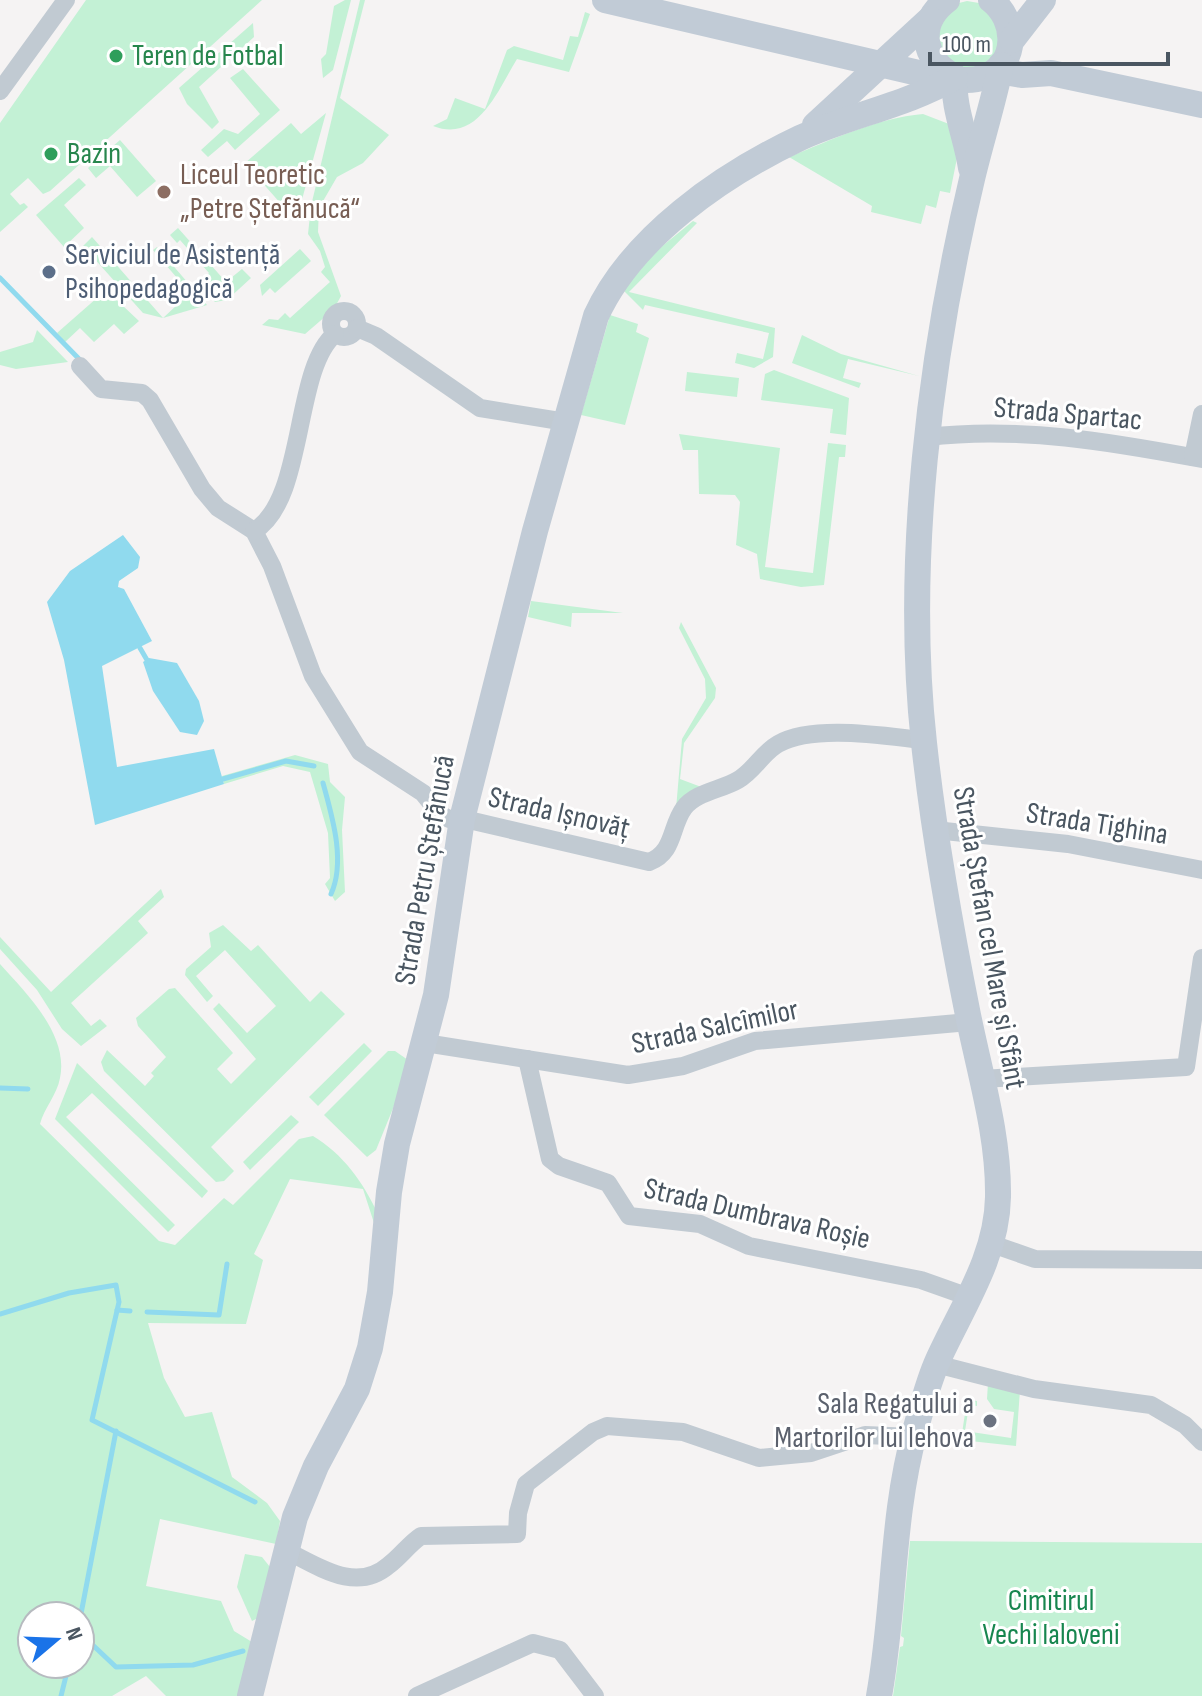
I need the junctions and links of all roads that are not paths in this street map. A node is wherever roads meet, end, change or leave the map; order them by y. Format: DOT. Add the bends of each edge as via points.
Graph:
graph roads {
  1 [pos="66,0"];
  2 [pos="605,0"];
  3 [pos="1043,0"];
  4 [pos="939,7"];
  5 [pos="1003,14"];
  6 [pos="885,63"];
  7 [pos="1001,65"];
  8 [pos="1051,73"];
  9 [pos="955,77"];
  10 [pos="0,91"];
  11 [pos="1202,105"];
  12 [pos="799,139"];
  13 [pos="972,176"];
  14 [pos="80,366"];
  15 [pos="1202,414"];
  16 [pos="566,422"];
  17 [pos="927,437"];
  18 [pos="1197,458"];
  19 [pos="254,531"];
  20 [pos="923,740"];
  21 [pos="462,819"];
  22 [pos="935,830"];
  23 [pos="1202,870"];
  24 [pos="1202,958"];
  25 [pos="969,1022"];
  26 [pos="425,1043"];
  27 [pos="527,1059"];
  28 [pos="982,1079"];
  29 [pos="992,1244"];
  30 [pos="1202,1260"];
  31 [pos="969,1297"];
  32 [pos="936,1364"];
  33 [pos="913,1437"];
  34 [pos="1202,1442"];
  35 [pos="285,1550"];
  36 [pos="250,1696"];
  37 [pos="417,1696"];
  38 [pos="595,1696"];
  39 [pos="879,1696"];
  1 -- 10 [label="street"];
  2 -- 6 [label="main road"];
  3 -- 5 [label="main road, Strada Ștefan cel Mare și Sfânt"];
  4 -- 6 [label="main road, Strada Petru Ștefănucă"];
  4 -- 9 [label="main road" via="926,42 929,54"];
  5 -- 7 [label="main road, Strada Ștefan cel Mare și Sfânt"];
  5 -- 8 [label="main road"];
  6 -- 9 [label="main road"];
  6 -- 12 [label="main road, Strada Petru Ștefănucă"];
  7 -- 8 [label="main road" via="1022,75"];
  7 -- 9 [label="main road" via="975,80"];
  7 -- 13 [label="main road, Strada Ștefan cel Mare și Sfânt"];
  8 -- 11 [label="main road"];
  9 -- 12 [label="main road, Strada Petru Ștefănucă"];
  9 -- 13 [label="main road, Strada Ștefan cel Mare și Sfânt" via="953,94 966,130"];
  12 -- 16 [label="main road, Strada Petru Ștefănucă" via="725,182 647,241 625,265 596,316"];
  13 -- 17 [label="main road, Strada Ștefan cel Mare și Sfânt"];
  14 -- 19 [label="street" via="101,389 142,393 150,400 202,489 218,508"];
  15 -- 18 [label="street"];
  16 -- 19 [label="street" via="480,408 376,336 357,328 348,337 335,334 319,355 269,522"];
  16 -- 21 [label="main road, Strada Petru Ștefănucă"];
  17 -- 18 [label="street, Strada Spartac" via="1090,438"];
  17 -- 20 [label="main road, Strada Ștefan cel Mare și Sfânt" via="919,642"];
  19 -- 21 [label="street, Strada Ișnovăț" via="313,676 348,735 373,763 423,793 440,814"];
  20 -- 21 [label="street, Strada Ișnovăț" via="832,734 789,738 770,749 743,778 694,798 680,816 670,845 649,862"];
  20 -- 22 [label="main road, Strada Ștefan cel Mare și Sfânt"];
  21 -- 26 [label="main road, Strada Petru Ștefănucă"];
  22 -- 23 [label="street, Strada Tighina" via="1068,844"];
  22 -- 25 [label="main road, Strada Ștefan cel Mare și Sfânt"];
  24 -- 28 [label="street" via="1186,1067"];
  25 -- 27 [label="street, Strada Salcîmilor" via="755,1041 654,1073 599,1072"];
  25 -- 28 [label="main road, Strada Ștefan cel Mare și Sfânt"];
  26 -- 27 [label="street, Strada Salcîmilor"];
  26 -- 35 [label="main road, Strada Petru Ștefănucă" via="395,1156 370,1348 357,1389 316,1466"];
  27 -- 31 [label="street, Strada Dumbrava Roșie" via="550,1159 608,1183 622,1208 640,1220 700,1224 749,1246 921,1280"];
  28 -- 29 [label="main road, Strada Ștefan cel Mare și Sfânt" via="998,1195"];
  29 -- 30 [label="street" via="1035,1259"];
  29 -- 31 [label="main road, Strada Ștefan cel Mare și Sfânt"];
  31 -- 32 [label="main road, Strada Ștefan cel Mare și Sfânt"];
  32 -- 33 [label="main road, Strada Ștefan cel Mare și Sfânt"];
  32 -- 34 [label="street" via="1034,1389 1151,1405"];
  33 -- 35 [label="street" via="865,1435 811,1453 759,1458 683,1432 607,1426 526,1484 517,1534 421,1536 389,1566 361,1579 333,1573"];
  33 -- 39 [label="main road, Strada Ștefan cel Mare și Sfânt"];
  35 -- 36 [label="main road, Strada Petru Ștefănucă"];
  37 -- 38 [label="street" via="533,1643 560,1650"];
}
